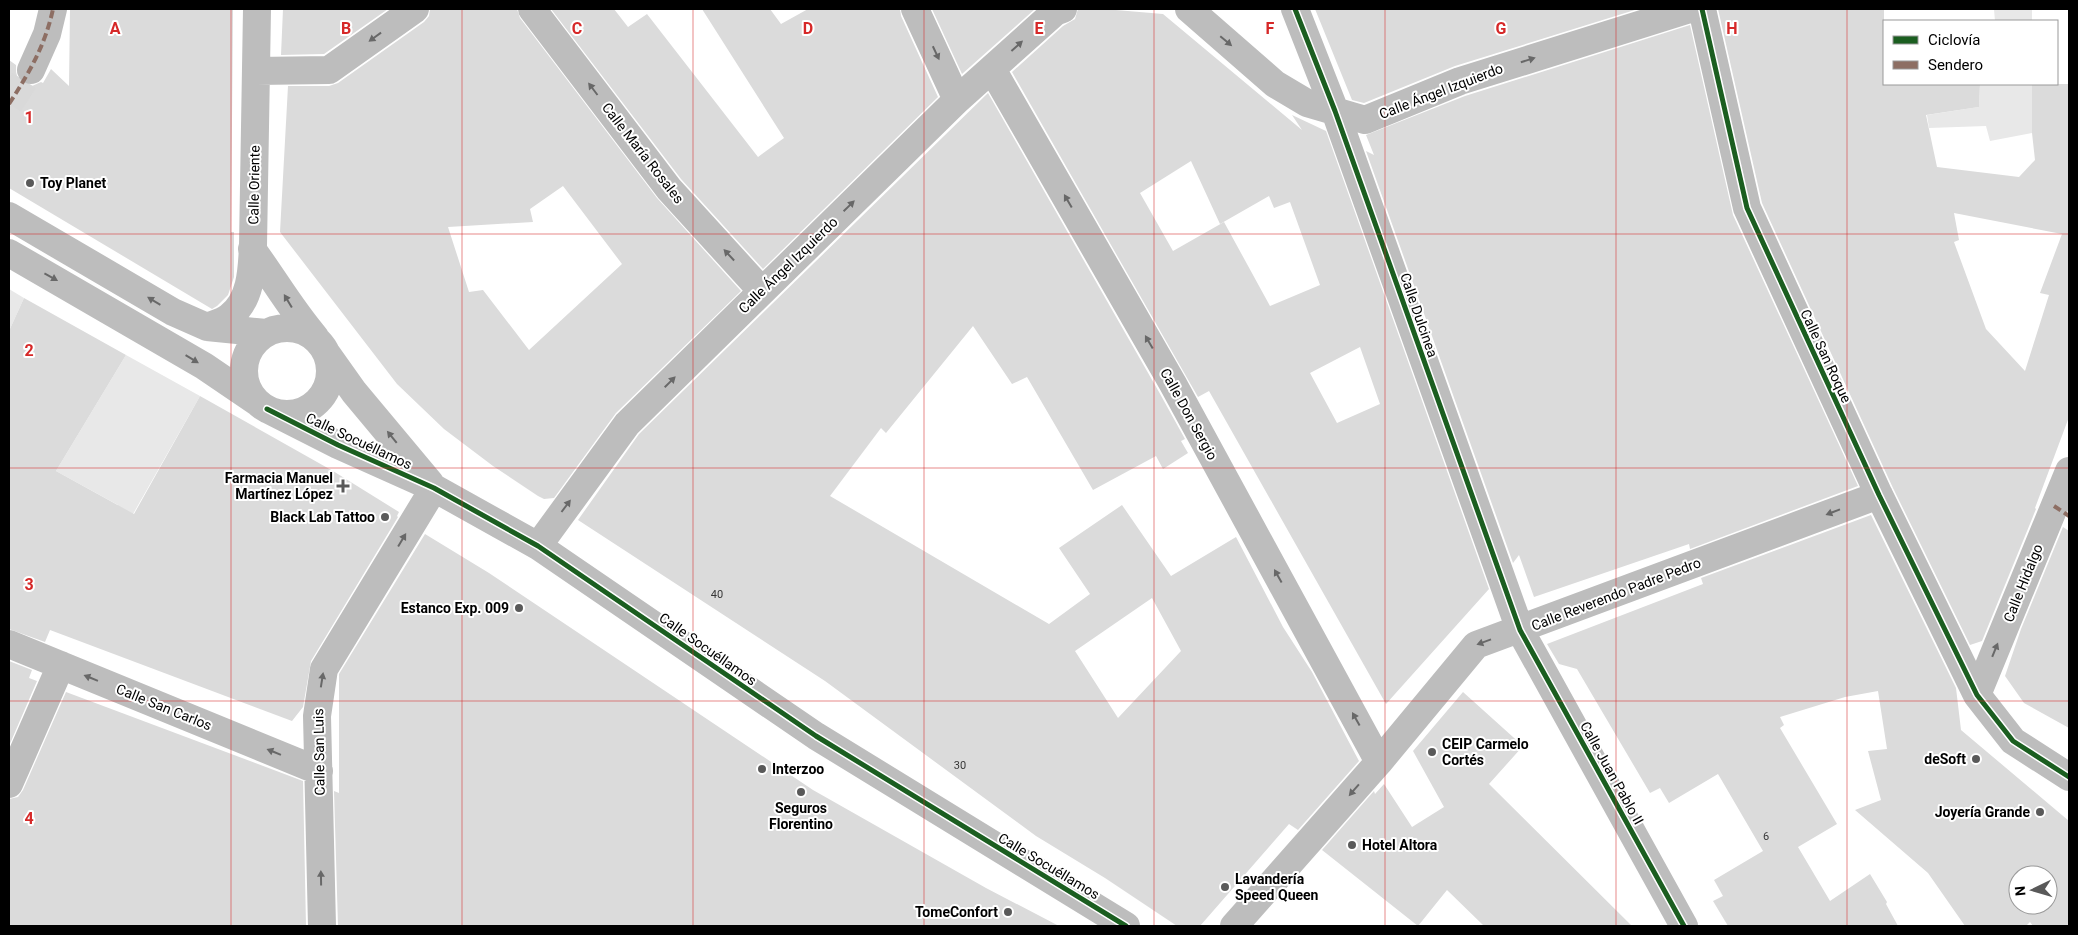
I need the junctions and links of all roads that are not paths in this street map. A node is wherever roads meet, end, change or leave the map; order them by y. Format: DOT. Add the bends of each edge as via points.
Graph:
graph roads {
  1 [pos="53,9"];
  2 [pos="257,9"];
  3 [pos="415,9"];
  4 [pos="532,9"];
  5 [pos="915,9"];
  6 [pos="1064,9"];
  7 [pos="1189,9"];
  8 [pos="1295,9"];
  9 [pos="1690,9"];
  10 [pos="1702,9"];
  11 [pos="992,69"];
  12 [pos="30,70"];
  13 [pos="256,71"];
  14 [pos="957,100"];
  15 [pos="1335,111"];
  16 [pos="9,216"];
  17 [pos="252,249"];
  18 [pos="9,253"];
  19 [pos="762,291"];
  20 [pos="207,327"];
  21 [pos="266,333"];
  22 [pos="322,347"];
  23 [pos="262,406"];
  24 [pos="2069,471"];
  25 [pos="434,488"];
  26 [pos="1879,495"];
  27 [pos="2062,511"];
  28 [pos="538,546"];
  29 [pos="1520,630"];
  30 [pos="9,644"];
  31 [pos="61,665"];
  32 [pos="1977,695"];
  33 [pos="1379,762"];
  34 [pos="320,771"];
  35 [pos="2069,777"];
  36 [pos="9,784"];
  37 [pos="322,926"];
  38 [pos="1126,926"];
  39 [pos="1234,926"];
  40 [pos="1684,926"];
  1 -- 12 [label="street" via="47,34"];
  2 -- 13 [label="street, Calle Oriente"];
  3 -- 13 [label="street, one-way" via="329,70"];
  19 -- 4 [label="street, Calle María Rosales, one-way" via="668,189"];
  5 -- 14 [label="street, one-way"];
  11 -- 6 [label="street, Calle Ángel Izquierdo, one-way" via="1055,12"];
  7 -- 15 [label="street, Calle Ángel Izquierdo, one-way" via="1275,84 1307,103"];
  8 -- 15 [label="street, Calle Dulcinea"];
  15 -- 9 [label="street, Calle Ángel Izquierdo, one-way" via="1365,120 1460,81"];
  10 -- 26 [label="street, Calle San Roque" via="1747,208"];
  11 -- 14 [label="street, Calle Ángel Izquierdo"];
  33 -- 11 [label="street, Calle Don Sergio, one-way" via="1178,393"];
  13 -- 17 [label="street, Calle Oriente"];
  19 -- 14 [label="street, Calle Ángel Izquierdo, one-way"];
  15 -- 29 [label="street, Calle Dulcinea"];
  20 -- 16 [label="street, one-way" via="173,312"];
  17 -- 20 [label="street, Calle Oriente" via="250,283 242,305 228,318"];
  22 -- 17 [label="street, one-way" via="294,313"];
  18 -- 23 [label="street, Calle Socuéllamos, one-way" via="196,362"];
  28 -- 19 [label="street, Calle Ángel Izquierdo, one-way" via="627,424"];
  20 -- 21 [label="street"];
  21 -- 22 [label="street" via="293,327 305,331"];
  21 -- 23 [label="street" via="248,350 244,365 248,390"];
  22 -- 23 [label="street" via="330,365 329,380 316,403 294,414"];
  25 -- 22 [label="street, Calle Socuéllamos, one-way" via="354,392"];
  23 -- 25 [label="street, Calle Socuéllamos"];
  24 -- 27 [label="street, Calle Hidalgo"];
  25 -- 28 [label="street, Calle Socuéllamos"];
  34 -- 25 [label="street, Calle San Luis, one-way" via="317,716 324,669"];
  26 -- 29 [label="street, Calle Reverendo Padre Pedro, one-way"];
  26 -- 32 [label="street, Calle San Roque"];
  32 -- 27 [label="street, Calle Hidalgo, one-way"];
  28 -- 38 [label="street, Calle Socuéllamos" via="816,736"];
  29 -- 33 [label="street, Calle Reverendo Padre Pedro, one-way" via="1476,645"];
  29 -- 40 [label="street, Calle Juan Pablo II"];
  30 -- 31 [label="street, Calle San Carlos"];
  34 -- 31 [label="street, Calle San Carlos, one-way"];
  31 -- 36 [label="street"];
  32 -- 35 [label="street, Calle San Roque" via="2013,740"];
  33 -- 39 [label="street, Calle Reverendo Padre Pedro, one-way"];
  37 -- 34 [label="street, Calle San Luis, one-way"];
}
